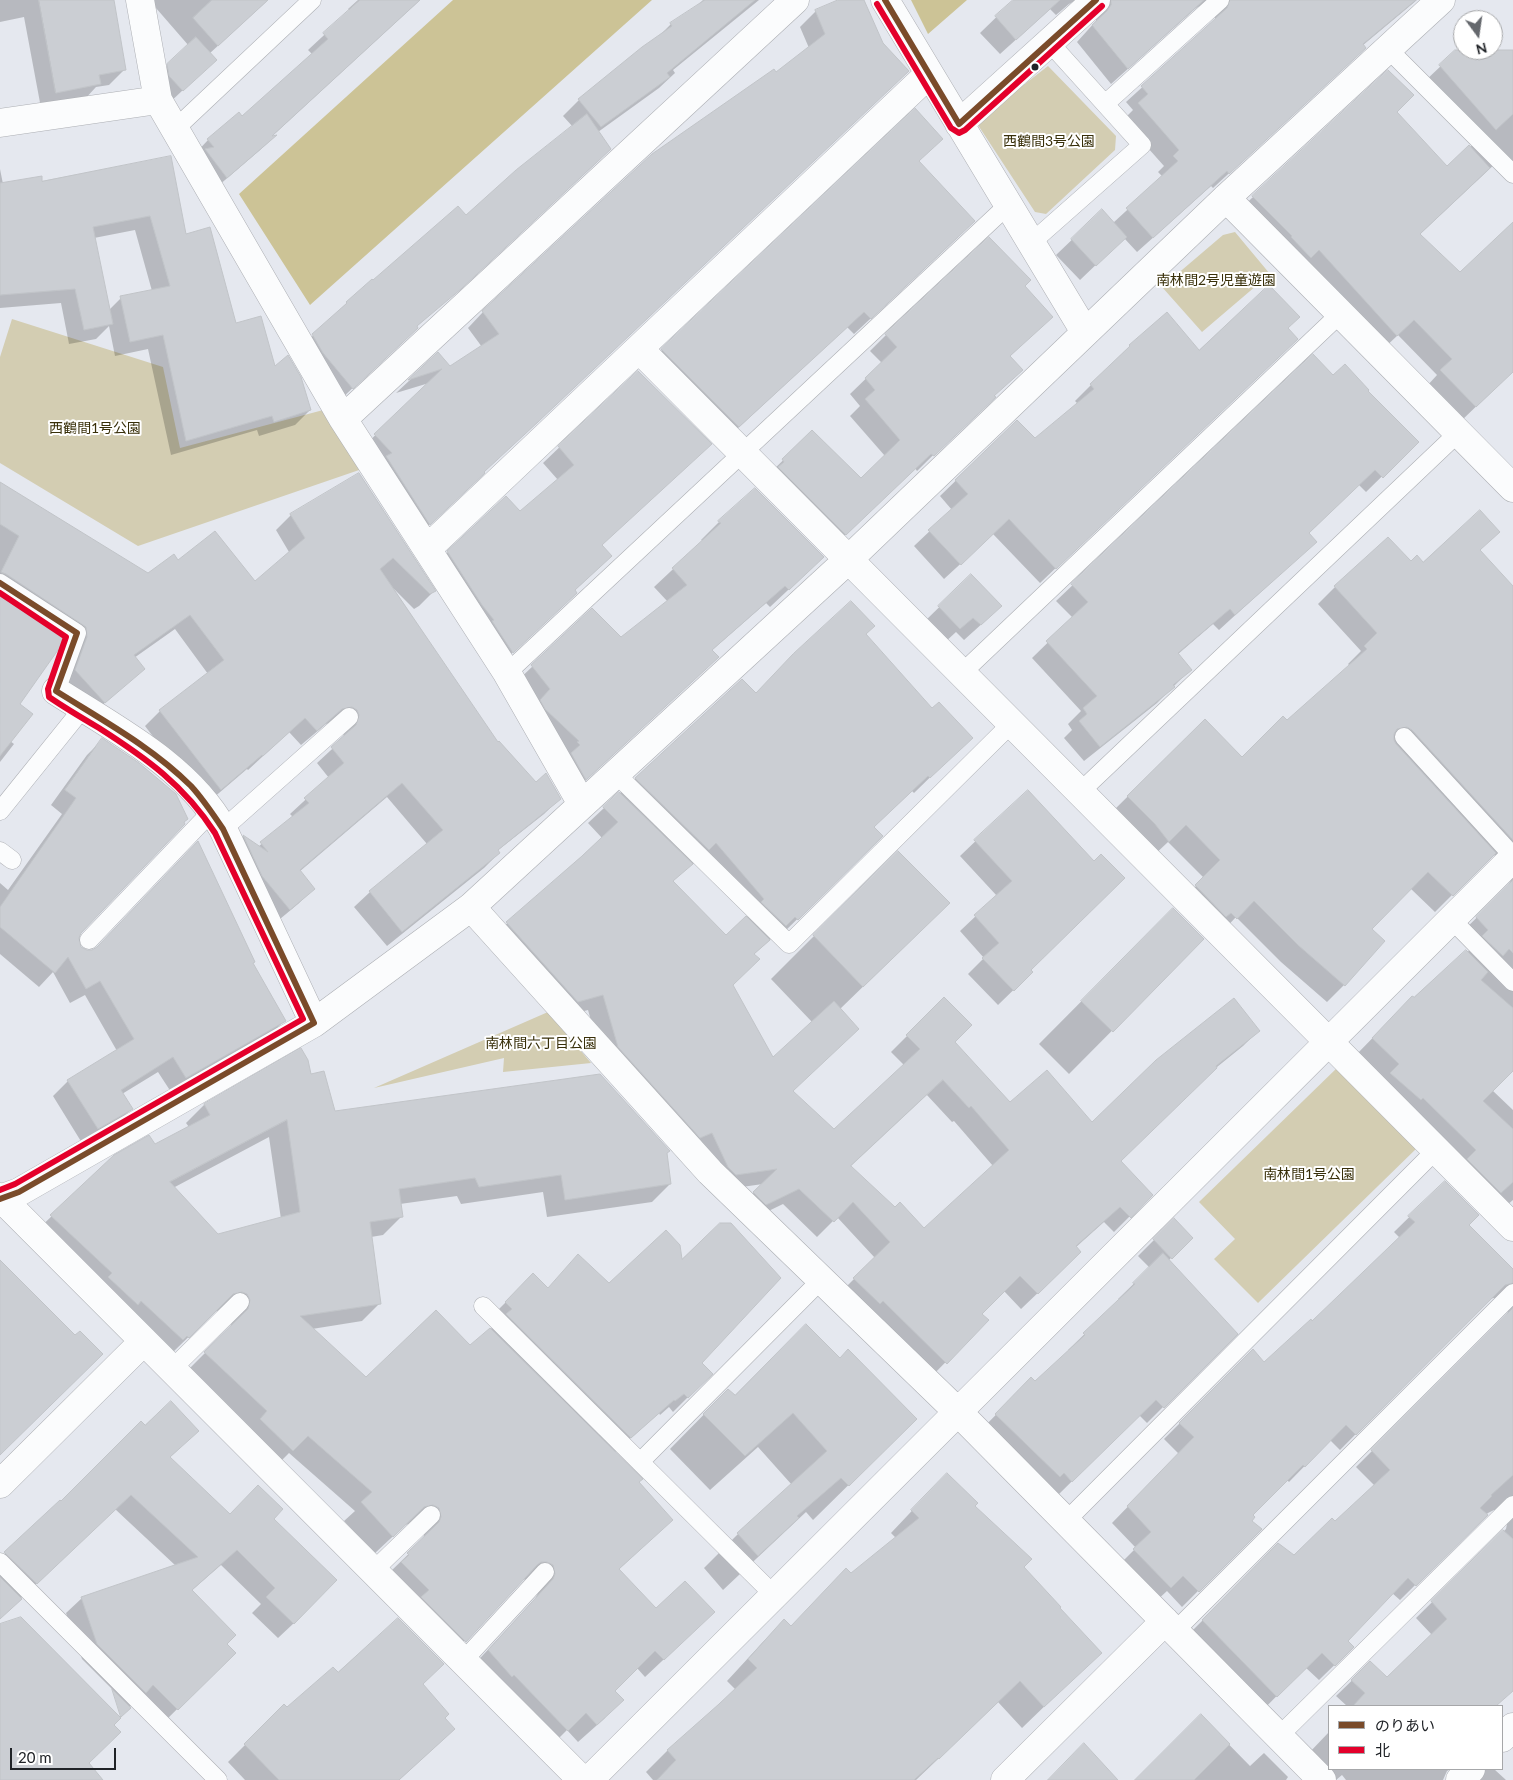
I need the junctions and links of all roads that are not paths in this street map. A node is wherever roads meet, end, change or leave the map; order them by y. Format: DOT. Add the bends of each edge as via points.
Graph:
graph roads {
  1 [pos="140,0"];
  2 [pos="312,0"];
  3 [pos="794,0"];
  4 [pos="885,0"];
  5 [pos="1096,0"];
  6 [pos="1220,0"];
  7 [pos="1442,0"];
  8 [pos="1049,42"];
  9 [pos="1388,48"];
  10 [pos="929,74"];
  11 [pos="158,100"];
  12 [pos="1105,104"];
  13 [pos="0,123"];
  14 [pos="959,124"];
  15 [pos="175,129"];
  16 [pos="1513,174"];
  17 [pos="1226,198"];
  18 [pos="1008,205"];
  19 [pos="1031,243"];
  20 [pos="1340,314"];
  21 [pos="1085,332"];
  22 [pos="639,349"];
  23 [pos="343,419"];
  24 [pos="1458,433"];
  25 [pos="743,453"];
  26 [pos="1513,488"];
  27 [pos="427,549"];
  28 [pos="848,559"];
  29 [pos="0,583"];
  30 [pos="507,673"];
  31 [pos="962,673"];
  32 [pos="56,691"];
  33 [pos="83,708"];
  34 [pos="349,716"];
  35 [pos="1012,723"];
  36 [pos="1404,737"];
  37 [pos="615,773"];
  38 [pos="1080,792"];
  39 [pos="582,804"];
  40 [pos="0,811"];
  41 [pos="218,820"];
  42 [pos="1513,857"];
  43 [pos="471,907"];
  44 [pos="1452,920"];
  45 [pos="89,940"];
  46 [pos="1513,982"];
  47 [pos="314,1023"];
  48 [pos="1329,1042"];
  49 [pos="1436,1150"];
  50 [pos="0,1198"];
  51 [pos="1513,1227"];
  52 [pos="822,1279"];
  53 [pos="1513,1293"];
  54 [pos="240,1302"];
  55 [pos="483,1306"];
  56 [pos="144,1341"];
  57 [pos="172,1369"];
  58 [pos="958,1412"];
  59 [pos="640,1462"];
  60 [pos="0,1484"];
  61 [pos="1513,1505"];
  62 [pos="431,1515"];
  63 [pos="1066,1521"];
  64 [pos="0,1562"];
  65 [pos="374,1571"];
  66 [pos="544,1572"];
  67 [pos="774,1595"];
  68 [pos="1170,1626"];
  69 [pos="463,1661"];
  70 [pos="1513,1727"];
  71 [pos="1278,1737"];
  72 [pos="1503,1737"];
  73 [pos="1470,1770"];
  74 [pos="218,1780"];
  75 [pos="582,1780"];
  76 [pos="589,1780"];
  77 [pos="1005,1780"];
  78 [pos="1322,1780"];
  79 [pos="1460,1780"];
  1 -- 11 [label="street"];
  2 -- 15 [label="lane"];
  3 -- 23 [label="street"];
  4 -- 10 [label="street"];
  5 -- 8 [label="street"];
  6 -- 12 [label="lane"];
  7 -- 9 [label="street"];
  8 -- 12 [label="lane"];
  8 -- 14 [label="street"];
  9 -- 16 [label="lane"];
  9 -- 17 [label="street"];
  10 -- 14 [label="street"];
  10 -- 22 [label="street"];
  11 -- 13 [label="street"];
  11 -- 15 [label="street"];
  12 -- 19 [label="lane" via="1142,145"];
  14 -- 18 [label="street"];
  15 -- 23 [label="street"];
  17 -- 20 [label="street"];
  17 -- 21 [label="street"];
  18 -- 19 [label="street"];
  18 -- 25 [label="lane"];
  19 -- 21 [label="street"];
  20 -- 24 [label="street"];
  20 -- 31 [label="lane"];
  21 -- 28 [label="street"];
  22 -- 25 [label="street"];
  22 -- 27 [label="street"];
  23 -- 27 [label="street"];
  24 -- 26 [label="street"];
  24 -- 38 [label="lane"];
  25 -- 28 [label="street"];
  25 -- 30 [label="lane"];
  27 -- 30 [label="street"];
  28 -- 31 [label="street"];
  28 -- 37 [label="street"];
  29 -- 32 [label="lane" via="77,633"];
  30 -- 39 [label="street"];
  31 -- 35 [label="street"];
  32 -- 33 [label="street"];
  33 -- 40 [label="lane"];
  33 -- 41 [label="street" via="166,763"];
  34 -- 41 [label="lane"];
  35 -- 37 [label="lane" via="789,944"];
  35 -- 38 [label="street"];
  36 -- 42 [label="lane"];
  37 -- 39 [label="street"];
  38 -- 48 [label="street"];
  39 -- 43 [label="street"];
  41 -- 45 [label="lane"];
  41 -- 47 [label="street"];
  42 -- 44 [label="street"];
  43 -- 47 [label="street"];
  43 -- 52 [label="street" via="710,1172"];
  44 -- 46 [label="lane"];
  44 -- 48 [label="street"];
  47 -- 50 [label="street" via="19,1192"];
  48 -- 49 [label="street"];
  48 -- 58 [label="street"];
  49 -- 51 [label="street"];
  49 -- 63 [label="lane"];
  50 -- 56 [label="street"];
  52 -- 58 [label="street"];
  52 -- 59 [label="lane"];
  53 -- 68 [label="lane"];
  54 -- 57 [label="lane"];
  55 -- 59 [label="lane"];
  56 -- 57 [label="street"];
  56 -- 60 [label="street"];
  57 -- 65 [label="street"];
  58 -- 63 [label="street"];
  58 -- 67 [label="street"];
  59 -- 67 [label="lane"];
  61 -- 71 [label="lane"];
  62 -- 65 [label="lane"];
  63 -- 68 [label="street"];
  64 -- 74 [label="lane"];
  65 -- 69 [label="street"];
  66 -- 69 [label="lane"];
  67 -- 76 [label="street"];
  68 -- 71 [label="street"];
  68 -- 77 [label="street"];
  69 -- 75 [label="street"];
  70 -- 72 [label="street"];
  71 -- 78 [label="street"];
  73 -- 79 [label="street"];
}
